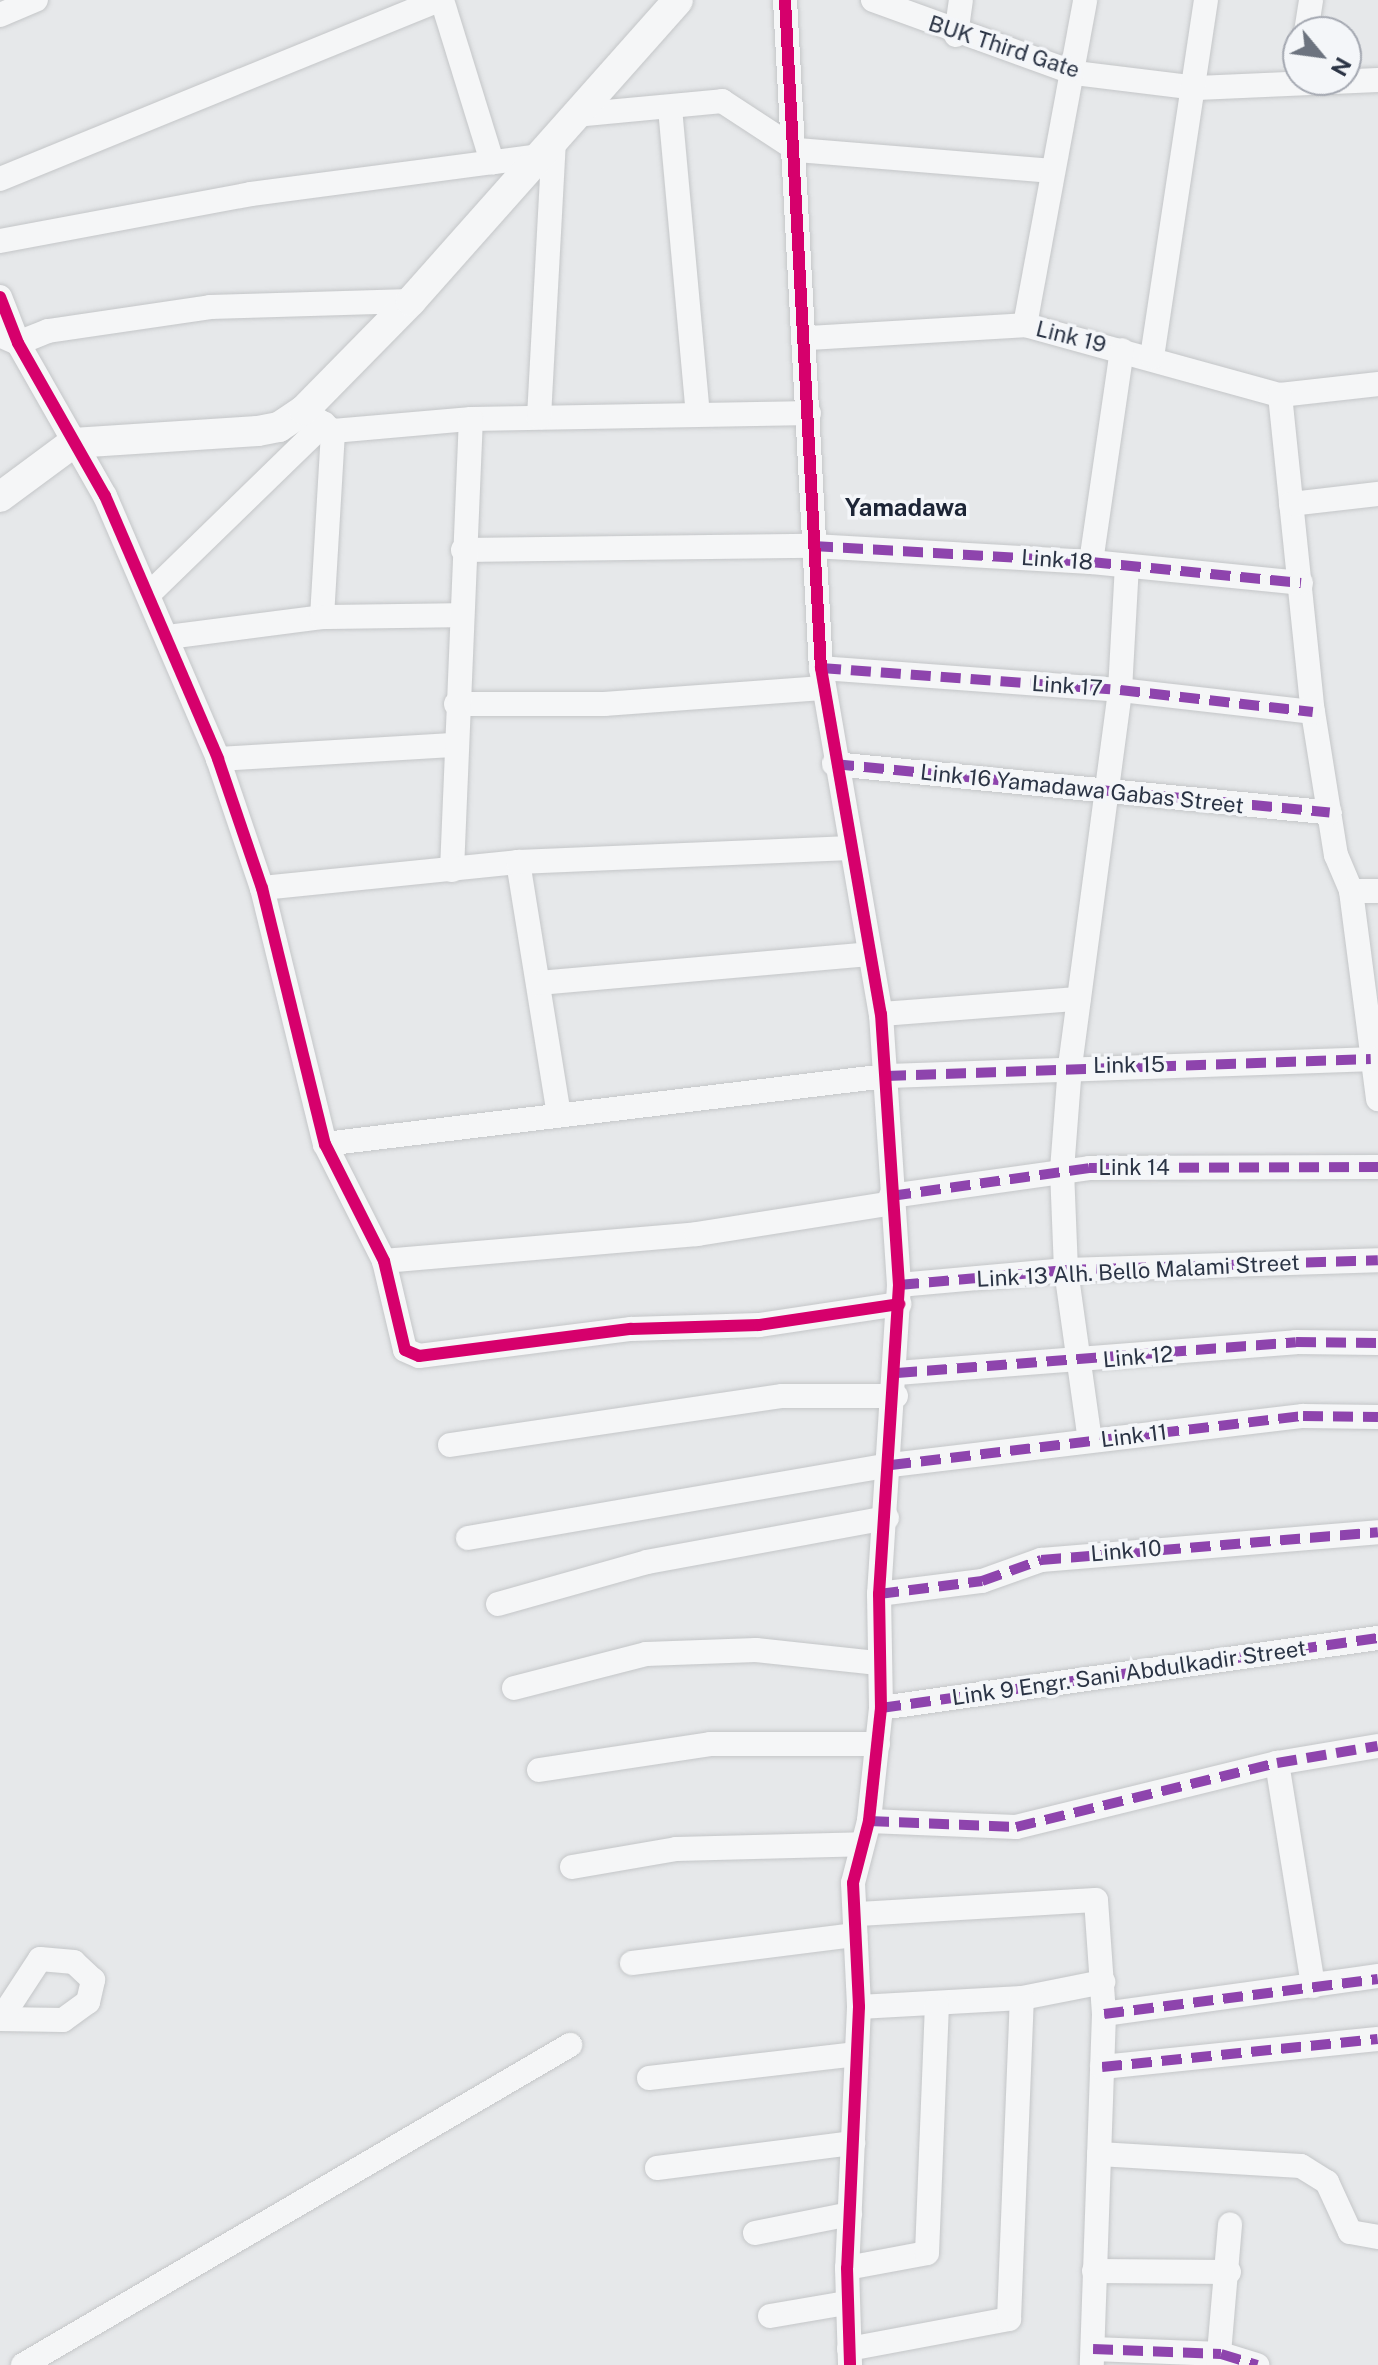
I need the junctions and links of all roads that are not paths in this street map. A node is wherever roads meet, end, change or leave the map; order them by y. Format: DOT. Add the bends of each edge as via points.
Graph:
graph roads {
  1 [pos="36,0"];
  2 [pos="678,0"];
  3 [pos="785,0"];
  4 [pos="873,0"];
  5 [pos="961,0"];
  6 [pos="1085,0"];
  7 [pos="1206,0"];
  8 [pos="429,2"];
  9 [pos="0,15"];
  10 [pos="956,35"];
  11 [pos="1075,73"];
  12 [pos="1282,82"];
  13 [pos="1197,88"];
  14 [pos="670,108"];
  15 [pos="575,115"];
  16 [pos="546,147"];
  17 [pos="797,150"];
  18 [pos="492,162"];
  19 [pos="1050,171"];
  20 [pos="0,179"];
  21 [pos="0,241"];
  22 [pos="0,297"];
  23 [pos="411,301"];
  24 [pos="1025,325"];
  25 [pos="808,338"];
  26 [pos="9,339"];
  27 [pos="1122,350"];
  28 [pos="1152,357"];
  29 [pos="1378,384"];
  30 [pos="1280,395"];
  31 [pos="698,413"];
  32 [pos="809,413"];
  33 [pos="539,417"];
  34 [pos="471,419"];
  35 [pos="321,422"];
  36 [pos="73,443"];
  37 [pos="1378,494"];
  38 [pos="0,497"];
  39 [pos="1291,504"];
  40 [pos="813,546"];
  41 [pos="463,550"];
  42 [pos="1091,562"];
  43 [pos="1127,566"];
  44 [pos="1301,583"];
  45 [pos="150,593"];
  46 [pos="460,615"];
  47 [pos="322,617"];
  48 [pos="168,637"];
  49 [pos="822,678"];
  50 [pos="1120,690"];
  51 [pos="456,704"];
  52 [pos="1313,712"];
  53 [pos="453,745"];
  54 [pos="218,759"];
  55 [pos="834,764"];
  56 [pos="1105,792"];
  57 [pos="1330,813"];
  58 [pos="851,848"];
  59 [pos="518,862"];
  60 [pos="452,870"];
  61 [pos="262,888"];
  62 [pos="1351,891"];
  63 [pos="1378,891"];
  64 [pos="869,954"];
  65 [pos="1371,982"];
  66 [pos="539,983"];
  67 [pos="1078,999"];
  68 [pos="881,1014"];
  69 [pos="1371,1059"];
  70 [pos="1070,1066"];
  71 [pos="886,1076"];
  72 [pos="1377,1094"];
  73 [pos="559,1115"];
  74 [pos="325,1144"];
  75 [pos="1378,1167"];
  76 [pos="1062,1170"];
  77 [pos="892,1199"];
  78 [pos="1378,1260"];
  79 [pos="384,1261"];
  80 [pos="1066,1270"];
  81 [pos="899,1295"];
  82 [pos="1378,1343"];
  83 [pos="1079,1363"];
  84 [pos="896,1384"];
  85 [pos="1378,1417"];
  86 [pos="1090,1441"];
  87 [pos="450,1445"];
  88 [pos="891,1465"];
  89 [pos="887,1518"];
  90 [pos="1378,1532"];
  91 [pos="468,1538"];
  92 [pos="879,1594"];
  93 [pos="498,1604"];
  94 [pos="1378,1638"];
  95 [pos="878,1663"];
  96 [pos="514,1688"];
  97 [pos="881,1708"];
  98 [pos="878,1744"];
  99 [pos="1378,1746"];
  100 [pos="1277,1763"];
  101 [pos="539,1770"];
  102 [pos="865,1832"];
  103 [pos="572,1867"];
  104 [pos="856,1925"];
  105 [pos="632,1963"];
  106 [pos="1378,1978"];
  107 [pos="1103,1982"];
  108 [pos="1313,1986"];
  109 [pos="1022,1998"];
  110 [pos="937,2005"];
  111 [pos="859,2007"];
  112 [pos="1104,2014"];
  113 [pos="1378,2039"];
  114 [pos="570,2045"];
  115 [pos="857,2054"];
  116 [pos="1102,2067"];
  117 [pos="649,2078"];
  118 [pos="853,2143"];
  119 [pos="1099,2154"];
  120 [pos="657,2168"];
  121 [pos="850,2214"];
  122 [pos="1230,2225"];
  123 [pos="755,2233"];
  124 [pos="1378,2237"];
  125 [pos="847,2268"];
  126 [pos="1094,2271"];
  127 [pos="1229,2272"];
  128 [pos="846,2303"];
  129 [pos="770,2316"];
  130 [pos="850,2357"];
  131 [pos="1092,2357"];
  132 [pos="1220,2360"];
  133 [pos="23,2365"];
  134 [pos="1257,2365"];
  1 -- 9 [label="street"];
  2 -- 15 [label="street"];
  3 -- 17 [label="street"];
  4 -- 10 [label="street, BUK Third Gate"];
  5 -- 10 [label="street"];
  6 -- 11 [label="street"];
  7 -- 13 [label="street"];
  8 -- 18 [label="street"];
  8 -- 20 [label="street"];
  10 -- 11 [label="street, BUK Third Gate"];
  11 -- 13 [label="street, BUK Third Gate"];
  11 -- 19 [label="street"];
  12 -- 13 [label="street, BUK Third Gate"];
  13 -- 28 [label="street"];
  14 -- 15 [label="street"];
  14 -- 17 [label="street" via="722,101"];
  14 -- 31 [label="street"];
  15 -- 16 [label="street"];
  16 -- 18 [label="street"];
  16 -- 23 [label="street"];
  16 -- 33 [label="street"];
  17 -- 19 [label="street"];
  17 -- 25 [label="street"];
  18 -- 21 [label="street" via="251,194"];
  19 -- 24 [label="street"];
  22 -- 26 [label="street"];
  23 -- 26 [label="street" via="210,307"];
  23 -- 35 [label="street"];
  24 -- 25 [label="street, Link 19"];
  24 -- 27 [label="street, Link 19"];
  25 -- 32 [label="street"];
  26 -- 36 [label="street"];
  27 -- 28 [label="street, Link 19"];
  27 -- 42 [label="street"];
  28 -- 30 [label="street, Link 19"];
  29 -- 30 [label="street"];
  30 -- 39 [label="street"];
  31 -- 32 [label="street"];
  31 -- 33 [label="street"];
  32 -- 40 [label="street"];
  33 -- 34 [label="street"];
  34 -- 35 [label="street"];
  34 -- 41 [label="street"];
  35 -- 36 [label="street"];
  35 -- 45 [label="street"];
  35 -- 47 [label="street"];
  36 -- 38 [label="street"];
  36 -- 45 [label="street" via="105,496"];
  37 -- 39 [label="street"];
  39 -- 44 [label="street"];
  40 -- 41 [label="street, Link 18"];
  40 -- 42 [label="street, Link 18"];
  40 -- 49 [label="street"];
  41 -- 46 [label="street"];
  42 -- 43 [label="street, Link 18"];
  43 -- 44 [label="street, Link 18"];
  43 -- 50 [label="street"];
  44 -- 52 [label="street"];
  45 -- 48 [label="street"];
  46 -- 47 [label="street"];
  46 -- 51 [label="street"];
  47 -- 48 [label="street"];
  48 -- 54 [label="street"];
  49 -- 50 [label="street, Link 17"];
  49 -- 51 [label="street, Link 17" via="604,704"];
  49 -- 55 [label="street"];
  50 -- 52 [label="street, Link 17"];
  50 -- 56 [label="street"];
  51 -- 53 [label="street"];
  52 -- 57 [label="street"];
  53 -- 54 [label="street"];
  53 -- 60 [label="street"];
  54 -- 61 [label="street"];
  55 -- 56 [label="street, Link 16 Yamadawa Gabas Street"];
  55 -- 58 [label="street"];
  56 -- 57 [label="street, Link 16 Yamadawa Gabas Street"];
  56 -- 67 [label="street"];
  57 -- 62 [label="street" via="1336,855"];
  58 -- 59 [label="street"];
  58 -- 64 [label="street"];
  59 -- 60 [label="street"];
  59 -- 66 [label="street"];
  60 -- 61 [label="street"];
  61 -- 74 [label="street"];
  62 -- 63 [label="street"];
  62 -- 65 [label="street"];
  64 -- 66 [label="street"];
  64 -- 68 [label="street"];
  65 -- 69 [label="street"];
  66 -- 73 [label="street"];
  67 -- 68 [label="street"];
  67 -- 70 [label="street"];
  68 -- 71 [label="street"];
  69 -- 70 [label="street, Link 15"];
  69 -- 72 [label="street"];
  70 -- 71 [label="street, Link 15"];
  70 -- 76 [label="street"];
  71 -- 73 [label="street, Link 15"];
  71 -- 77 [label="street"];
  73 -- 74 [label="street, Link 15"];
  74 -- 79 [label="street"];
  75 -- 76 [label="street, Link 14"];
  76 -- 77 [label="street, Link 14"];
  76 -- 80 [label="street"];
  77 -- 79 [label="street, Link 14" via="697,1234"];
  77 -- 81 [label="street"];
  78 -- 80 [label="street, Link 13 Alh. Bello Malami Street"];
  79 -- 81 [label="street, Link 13 Alh. Bello Malami Street" via="405,1350 419,1356 631,1329 759,1325"];
  80 -- 81 [label="street, Link 13 Alh. Bello Malami Street"];
  80 -- 83 [label="street"];
  81 -- 84 [label="street"];
  82 -- 83 [label="street, Link 12" via="1296,1342"];
  83 -- 84 [label="street, Link 12"];
  83 -- 86 [label="street"];
  84 -- 87 [label="street, Link 12"];
  84 -- 88 [label="street"];
  85 -- 86 [label="street, Link 11" via="1303,1416"];
  86 -- 88 [label="street, Link 11"];
  88 -- 89 [label="street"];
  88 -- 91 [label="street, Link 11"];
  89 -- 92 [label="street"];
  89 -- 93 [label="street" via="647,1562"];
  90 -- 92 [label="street, Link 10" via="1092,1553 1041,1560 982,1581"];
  92 -- 95 [label="street"];
  94 -- 97 [label="street, Link 9 Engr. Sani Abdulkadir Street"];
  95 -- 96 [label="street" via="756,1650 646,1654"];
  95 -- 97 [label="street"];
  97 -- 98 [label="street"];
  98 -- 101 [label="street" via="710,1744"];
  98 -- 102 [label="street"];
  99 -- 100 [label="street"];
  100 -- 102 [label="street" via="1016,1827"];
  100 -- 108 [label="street"];
  102 -- 103 [label="street" via="676,1849"];
  102 -- 104 [label="street" via="853,1883"];
  104 -- 105 [label="street"];
  104 -- 107 [label="street" via="1092,1897"];
  104 -- 111 [label="street"];
  106 -- 108 [label="street"];
  106 -- 112 [label="street"];
  107 -- 109 [label="street"];
  107 -- 112 [label="street"];
  108 -- 112 [label="street"];
  109 -- 110 [label="street"];
  109 -- 130 [label="street" via="1009,2319"];
  110 -- 111 [label="street"];
  110 -- 125 [label="street" via="927,2253"];
  111 -- 115 [label="street"];
  112 -- 116 [label="street"];
  113 -- 116 [label="street"];
  114 -- 133 [label="street"];
  115 -- 117 [label="street"];
  115 -- 118 [label="street"];
  116 -- 119 [label="street"];
  118 -- 120 [label="street"];
  118 -- 121 [label="street"];
  119 -- 124 [label="street" via="1301,2166 1327,2182 1350,2232"];
  119 -- 126 [label="street"];
  121 -- 123 [label="street"];
  121 -- 125 [label="street"];
  122 -- 127 [label="street"];
  125 -- 128 [label="street"];
  126 -- 127 [label="street"];
  126 -- 131 [label="street"];
  127 -- 132 [label="street"];
  128 -- 129 [label="street"];
  128 -- 130 [label="street"];
  131 -- 132 [label="street"];
  132 -- 134 [label="street"];
}
